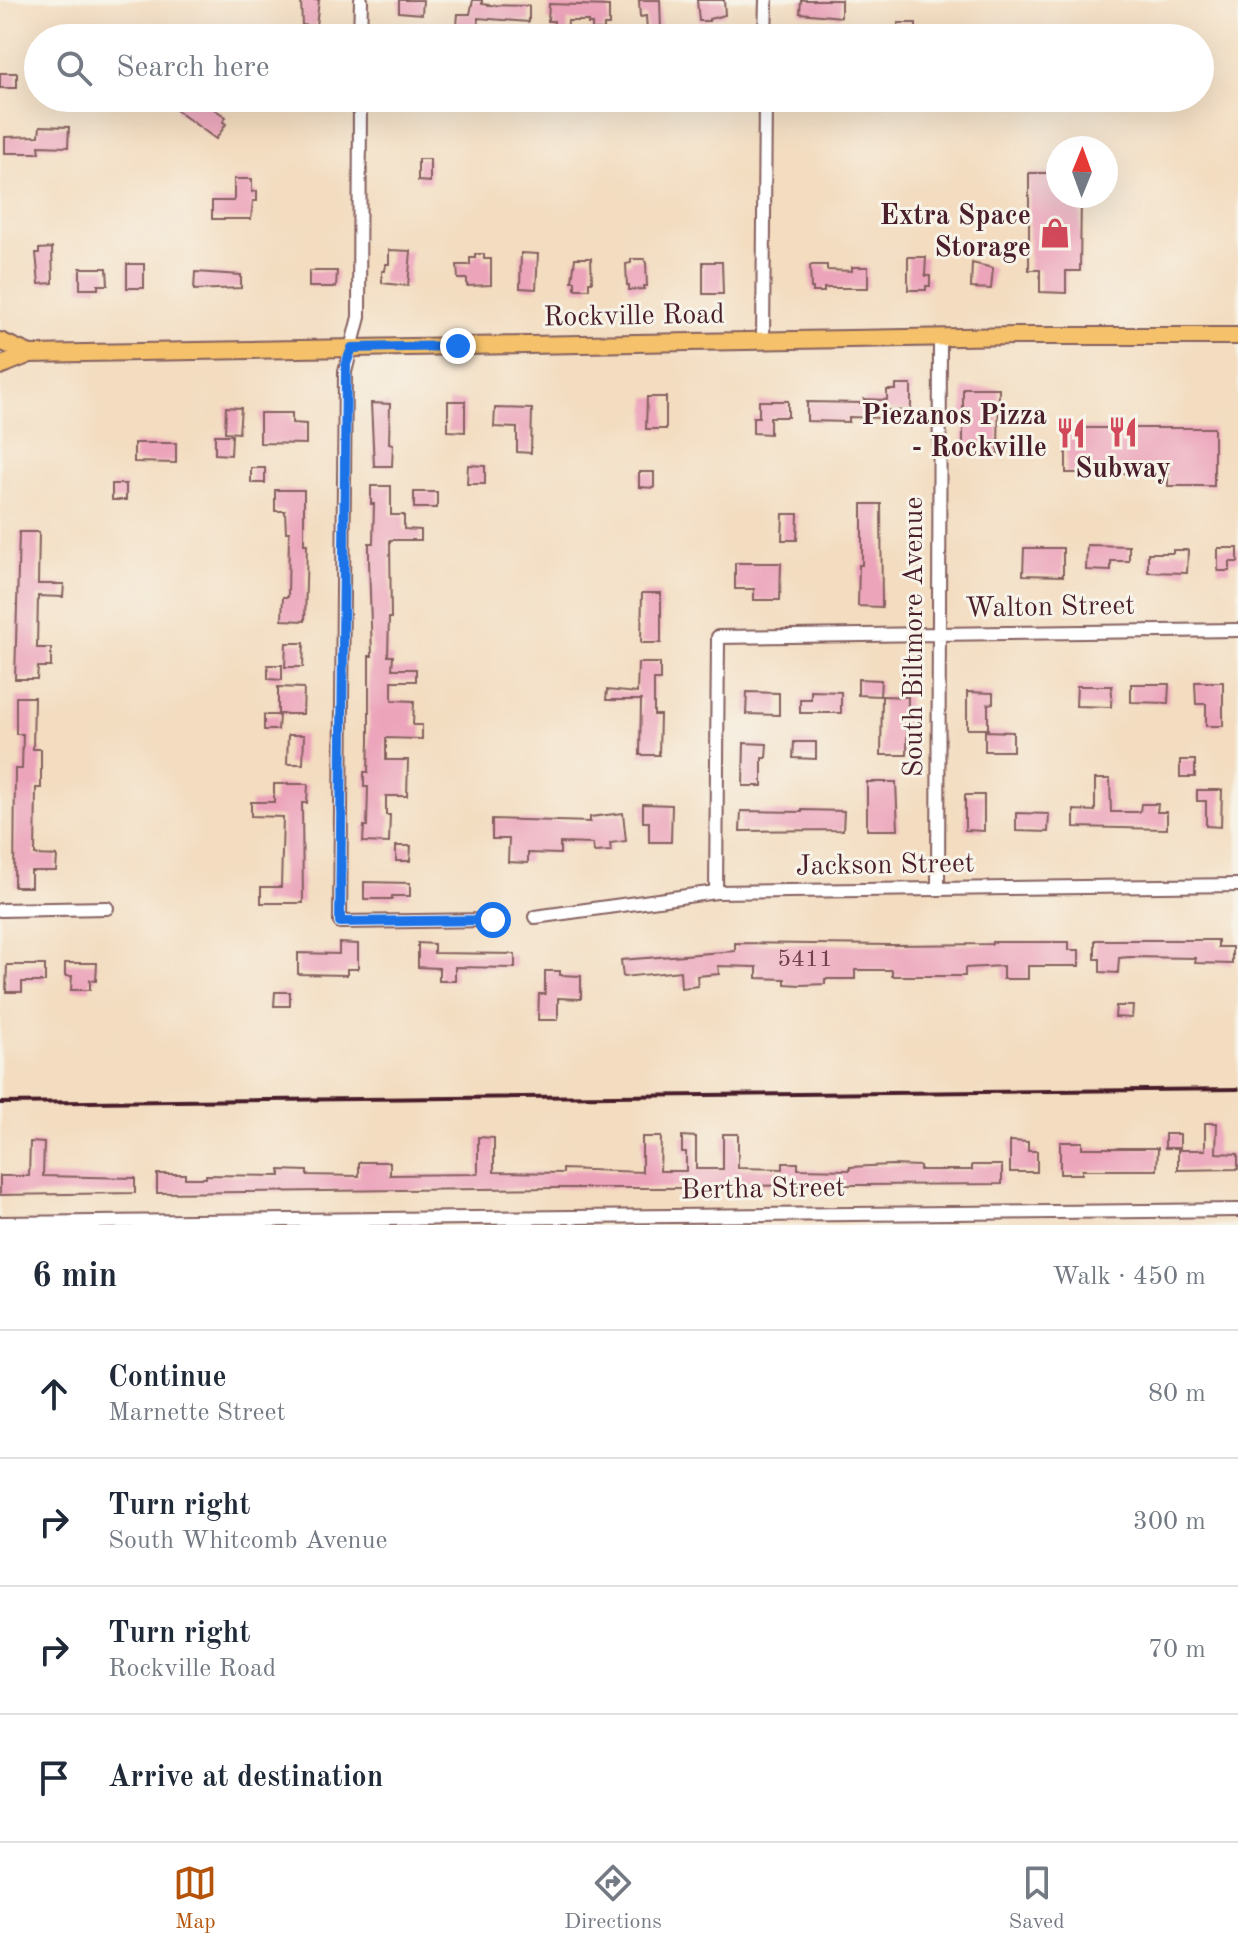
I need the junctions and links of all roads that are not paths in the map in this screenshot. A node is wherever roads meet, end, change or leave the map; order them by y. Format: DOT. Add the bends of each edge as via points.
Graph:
graph roads {
  1 [pos="361,0"];
  2 [pos="766,0"];
  3 [pos="360,24"];
  4 [pos="765,24"];
  5 [pos="360,112"];
  6 [pos="765,112"];
  7 [pos="1238,336"];
  8 [pos="940,338"];
  9 [pos="0,341"];
  10 [pos="763,341"];
  11 [pos="352,348"];
  12 [pos="30,354"];
  13 [pos="0,366"];
  14 [pos="1238,630"];
  15 [pos="939,634"];
  16 [pos="1238,885"];
  17 [pos="938,889"];
  18 [pos="716,892"];
  19 [pos="107,908"];
  20 [pos="0,910"];
  21 [pos="535,917"];
  22 [pos="493,920"];
  23 [pos="1238,1210"];
  24 [pos="1109,1211"];
  25 [pos="926,1219"];
  26 [pos="761,1220"];
  27 [pos="313,1222"];
  28 [pos="0,1223"];
  29 [pos="1109,1225"];
  1 -- 3 [label="street"];
  2 -- 4 [label="street"];
  5 -- 11 [label="street" via="359,317"];
  6 -- 10 [label="street"];
  7 -- 8 [label="main road, Rockville Road"];
  8 -- 10 [label="main road, Rockville Road"];
  8 -- 15 [label="street, South Biltmore Avenue"];
  9 -- 12 [label="main road, Rockville Road"];
  10 -- 11 [label="main road, Rockville Road"];
  11 -- 12 [label="main road, Rockville Road"];
  11 -- 22 [label="street" via="345,372 340,922"];
  12 -- 13 [label="main road, Rockville Road"];
  14 -- 15 [label="street, Walton Street"];
  15 -- 17 [label="street, South Biltmore Avenue"];
  15 -- 18 [label="street, Walton Street" via="718,637"];
  16 -- 17 [label="street, Jackson Street"];
  17 -- 18 [label="street, Jackson Street"];
  18 -- 21 [label="street, Jackson Street"];
  19 -- 20 [label="street"];
  23 -- 24 [label="street, Bertha Street"];
  24 -- 25 [label="street, Bertha Street"];
  24 -- 29 [label="street"];
  25 -- 26 [label="street, Bertha Street"];
  26 -- 27 [label="street, Bertha Street"];
  27 -- 28 [label="street, Bertha Street"];
}
